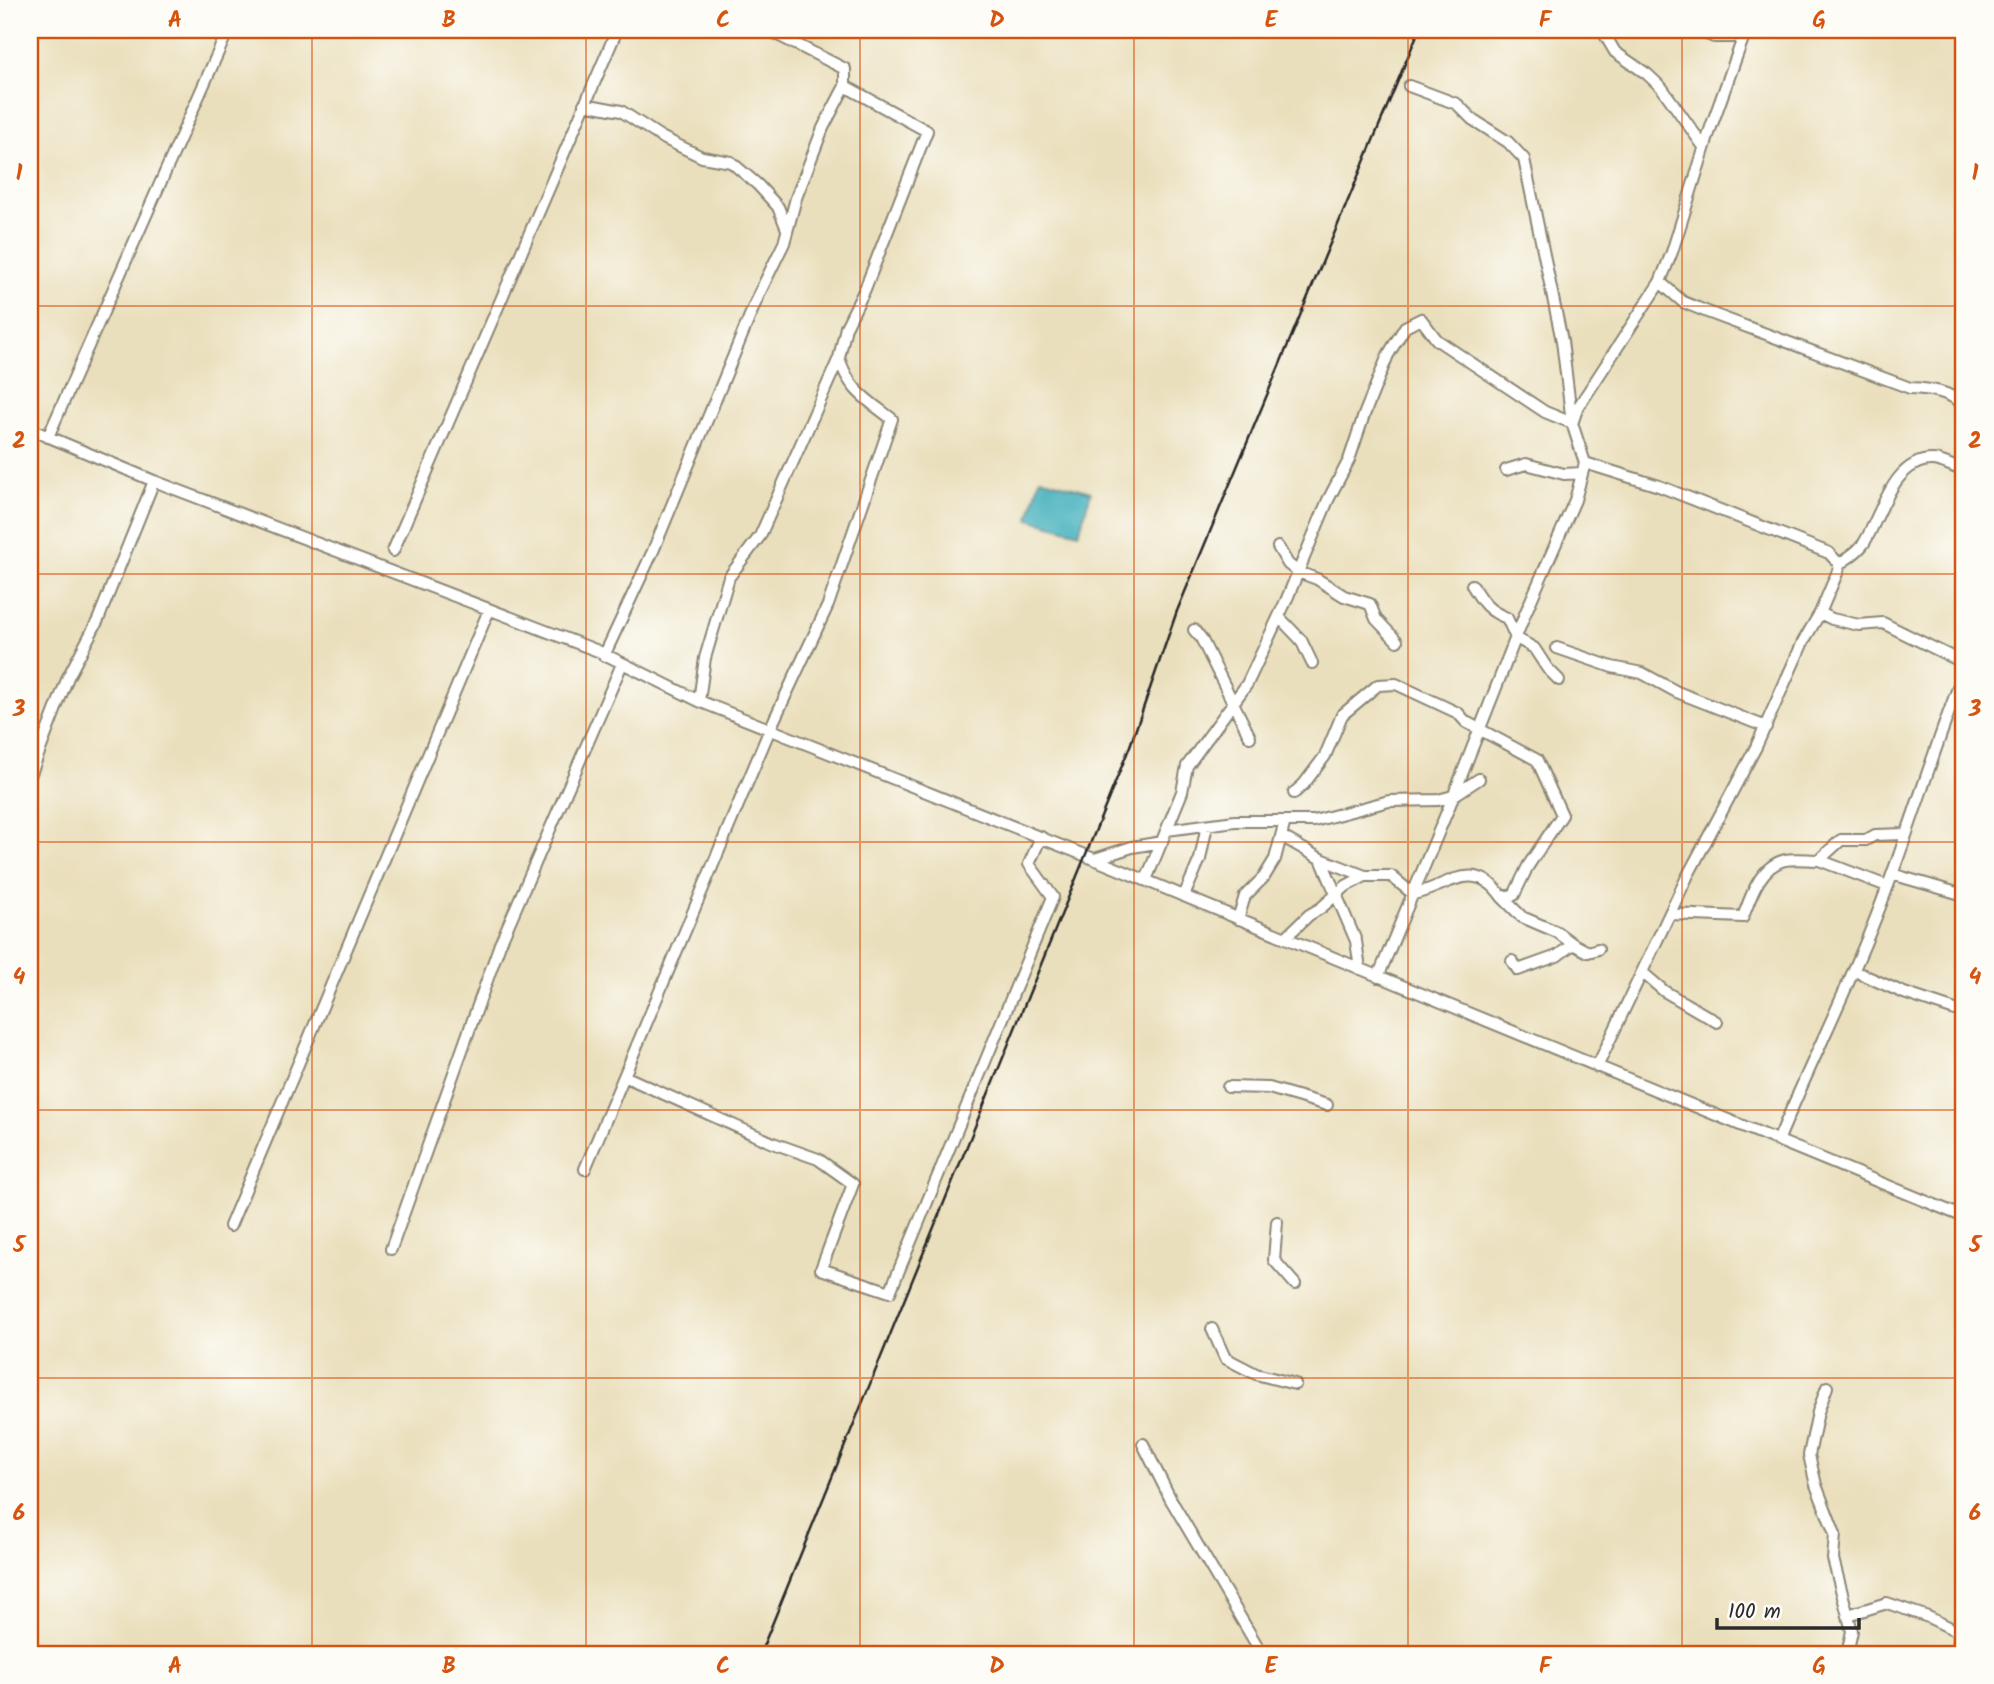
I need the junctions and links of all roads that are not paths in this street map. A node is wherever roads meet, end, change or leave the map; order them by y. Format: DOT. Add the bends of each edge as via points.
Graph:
graph roads {
  1 [pos="228,30"];
  2 [pos="617,30"];
  3 [pos="768,30"];
  4 [pos="1602,30"];
  5 [pos="1696,30"];
  6 [pos="1736,34"];
  7 [pos="845,86"];
  8 [pos="1409,86"];
  9 [pos="584,104"];
  10 [pos="1704,147"];
  11 [pos="787,229"];
  12 [pos="1660,282"];
  13 [pos="839,358"];
  14 [pos="1964,405"];
  15 [pos="1572,423"];
  16 [pos="30,429"];
  17 [pos="48,437"];
  18 [pos="1584,468"];
  19 [pos="1506,470"];
  20 [pos="1964,470"];
  21 [pos="154,481"];
  22 [pos="1278,547"];
  23 [pos="393,551"];
  24 [pos="1839,564"];
  25 [pos="1298,572"];
  26 [pos="1472,585"];
  27 [pos="489,610"];
  28 [pos="1820,613"];
  29 [pos="1279,617"];
  30 [pos="1194,630"];
  31 [pos="1516,638"];
  32 [pos="1396,641"];
  33 [pos="1557,648"];
  34 [pos="604,656"];
  35 [pos="1312,663"];
  36 [pos="1964,663"];
  37 [pos="622,664"];
  38 [pos="1964,672"];
  39 [pos="1559,680"];
  40 [pos="699,701"];
  41 [pos="1234,702"];
  42 [pos="1766,727"];
  43 [pos="770,729"];
  44 [pos="1479,730"];
  45 [pos="1250,737"];
  46 [pos="30,776"];
  47 [pos="1479,779"];
  48 [pos="1294,793"];
  49 [pos="1453,796"];
  50 [pos="1285,821"];
  51 [pos="1207,825"];
  52 [pos="1167,830"];
  53 [pos="1905,835"];
  54 [pos="1281,836"];
  55 [pos="1041,837"];
  56 [pos="1162,842"];
  57 [pos="1095,859"];
  58 [pos="1321,859"];
  59 [pos="1819,860"];
  60 [pos="1895,875"];
  61 [pos="1365,876"];
  62 [pos="1146,880"];
  63 [pos="1887,886"];
  64 [pos="1413,894"];
  65 [pos="1335,895"];
  66 [pos="1964,895"];
  67 [pos="1184,896"];
  68 [pos="1502,897"];
  69 [pos="1670,914"];
  70 [pos="1238,919"];
  71 [pos="1284,938"];
  72 [pos="1573,944"];
  73 [pos="1598,949"];
  74 [pos="1512,961"];
  75 [pos="1360,969"];
  76 [pos="1643,973"];
  77 [pos="1861,974"];
  78 [pos="1378,976"];
  79 [pos="1964,1013"];
  80 [pos="1717,1023"];
  81 [pos="1597,1066"];
  82 [pos="624,1076"];
  83 [pos="1228,1087"];
  84 [pos="1327,1105"];
  85 [pos="1778,1141"];
  86 [pos="585,1169"];
  87 [pos="1964,1217"];
  88 [pos="1277,1222"];
  89 [pos="230,1226"];
  90 [pos="391,1249"];
  91 [pos="1295,1284"];
  92 [pos="1212,1329"];
  93 [pos="1295,1384"];
  94 [pos="1827,1387"];
  95 [pos="1143,1444"];
  96 [pos="1848,1615"];
  97 [pos="1962,1630"];
  98 [pos="1262,1654"];
  99 [pos="1847,1654"];
  100 [pos="1958,1654"];
  1 -- 17 [label="street"];
  2 -- 9 [label="street"];
  3 -- 7 [label="street" via="845,69"];
  4 -- 10 [label="street" via="1615,52 1662,88"];
  5 -- 6 [label="street" via="1714,37"];
  6 -- 10 [label="street"];
  7 -- 11 [label="street" via="823,128"];
  7 -- 13 [label="street" via="927,131 846,327"];
  8 -- 15 [label="street" via="1457,104 1524,159 1562,341"];
  9 -- 11 [label="street" via="621,111 702,158 731,162 778,207"];
  9 -- 23 [label="street"];
  10 -- 12 [label="street"];
  11 -- 34 [label="street" via="653,551"];
  12 -- 14 [label="street" via="1683,302 1710,313 1910,388 1944,392"];
  12 -- 15 [label="street"];
  13 -- 40 [label="street" via="760,536 729,578 705,658"];
  13 -- 43 [label="street" via="856,391 892,419 828,605"];
  15 -- 18 [label="street"];
  15 -- 25 [label="street" via="1545,411 1437,340 1421,319 1405,327 1388,355 1349,460"];
  16 -- 17 [label="street"];
  17 -- 21 [label="street"];
  18 -- 19 [label="street" via="1564,474 1526,464"];
  18 -- 24 [label="street" via="1658,486 1815,547"];
  18 -- 31 [label="street" via="1575,500"];
  20 -- 24 [label="street" via="1931,460 1911,466 1895,485 1862,545"];
  21 -- 27 [label="street"];
  21 -- 46 [label="street"];
  22 -- 25 [label="street" via="1287,564"];
  24 -- 28 [label="street"];
  25 -- 29 [label="street"];
  25 -- 32 [label="street" via="1370,604"];
  26 -- 31 [label="street" via="1484,606 1507,618"];
  27 -- 34 [label="street"];
  27 -- 89 [label="street"];
  28 -- 36 [label="street" via="1859,625 1883,623"];
  28 -- 42 [label="street" via="1802,642"];
  29 -- 35 [label="street" via="1301,640"];
  29 -- 41 [label="street"];
  30 -- 41 [label="street"];
  31 -- 39 [label="street" via="1534,648"];
  31 -- 44 [label="street"];
  33 -- 42 [label="street" via="1642,673"];
  34 -- 37 [label="street"];
  37 -- 40 [label="street"];
  37 -- 90 [label="street" via="500,944"];
  38 -- 53 [label="street"];
  40 -- 43 [label="street"];
  41 -- 45 [label="street"];
  41 -- 52 [label="street" via="1187,766"];
  42 -- 69 [label="street"];
  43 -- 55 [label="street"];
  43 -- 82 [label="street"];
  44 -- 48 [label="street" via="1458,713 1396,684 1378,685 1342,715 1325,756"];
  44 -- 49 [label="street"];
  44 -- 68 [label="street" via="1537,760 1562,815 1514,895"];
  47 -- 49 [label="street"];
  49 -- 50 [label="street" via="1390,801 1314,821"];
  49 -- 64 [label="street"];
  50 -- 51 [label="street"];
  50 -- 54 [label="street"];
  51 -- 52 [label="street"];
  51 -- 67 [label="street" via="1200,859"];
  52 -- 56 [label="street"];
  53 -- 59 [label="street" via="1841,840"];
  53 -- 63 [label="street"];
  54 -- 58 [label="street"];
  54 -- 70 [label="street" via="1275,859 1245,896"];
  55 -- 57 [label="street"];
  55 -- 82 [label="street" via="1029,864 1053,897 890,1292 821,1269 853,1184 818,1159"];
  56 -- 57 [label="street" via="1132,846"];
  56 -- 62 [label="street"];
  57 -- 62 [label="street"];
  58 -- 61 [label="street"];
  58 -- 65 [label="street"];
  59 -- 63 [label="street"];
  59 -- 69 [label="street" via="1783,860 1767,872 1754,887 1743,917"];
  60 -- 66 [label="street"];
  61 -- 64 [label="street" via="1391,876"];
  61 -- 65 [label="street"];
  62 -- 67 [label="street"];
  63 -- 85 [label="street"];
  64 -- 68 [label="street" via="1452,878 1472,876 1489,883"];
  64 -- 78 [label="street"];
  65 -- 71 [label="street"];
  65 -- 75 [label="street" via="1356,941"];
  67 -- 70 [label="street"];
  68 -- 72 [label="street" via="1522,917"];
  69 -- 76 [label="street"];
  70 -- 71 [label="street"];
  71 -- 75 [label="street"];
  72 -- 73 [label="street" via="1588,952"];
  72 -- 74 [label="street" via="1557,956 1518,970"];
  75 -- 78 [label="street"];
  76 -- 80 [label="street"];
  76 -- 81 [label="street"];
  77 -- 79 [label="street"];
  78 -- 81 [label="street"];
  81 -- 85 [label="street"];
  82 -- 86 [label="street"];
  83 -- 84 [label="street" via="1269,1088"];
  85 -- 87 [label="street"];
  88 -- 91 [label="street" via="1274,1260"];
  92 -- 93 [label="street" via="1225,1357 1256,1374"];
  94 -- 96 [label="street" via="1810,1455 1835,1535 1833,1559"];
  95 -- 98 [label="street"];
  96 -- 97 [label="street" via="1887,1603"];
  96 -- 99 [label="street" via="1852,1631"];
  97 -- 100 [label="street"];
}
